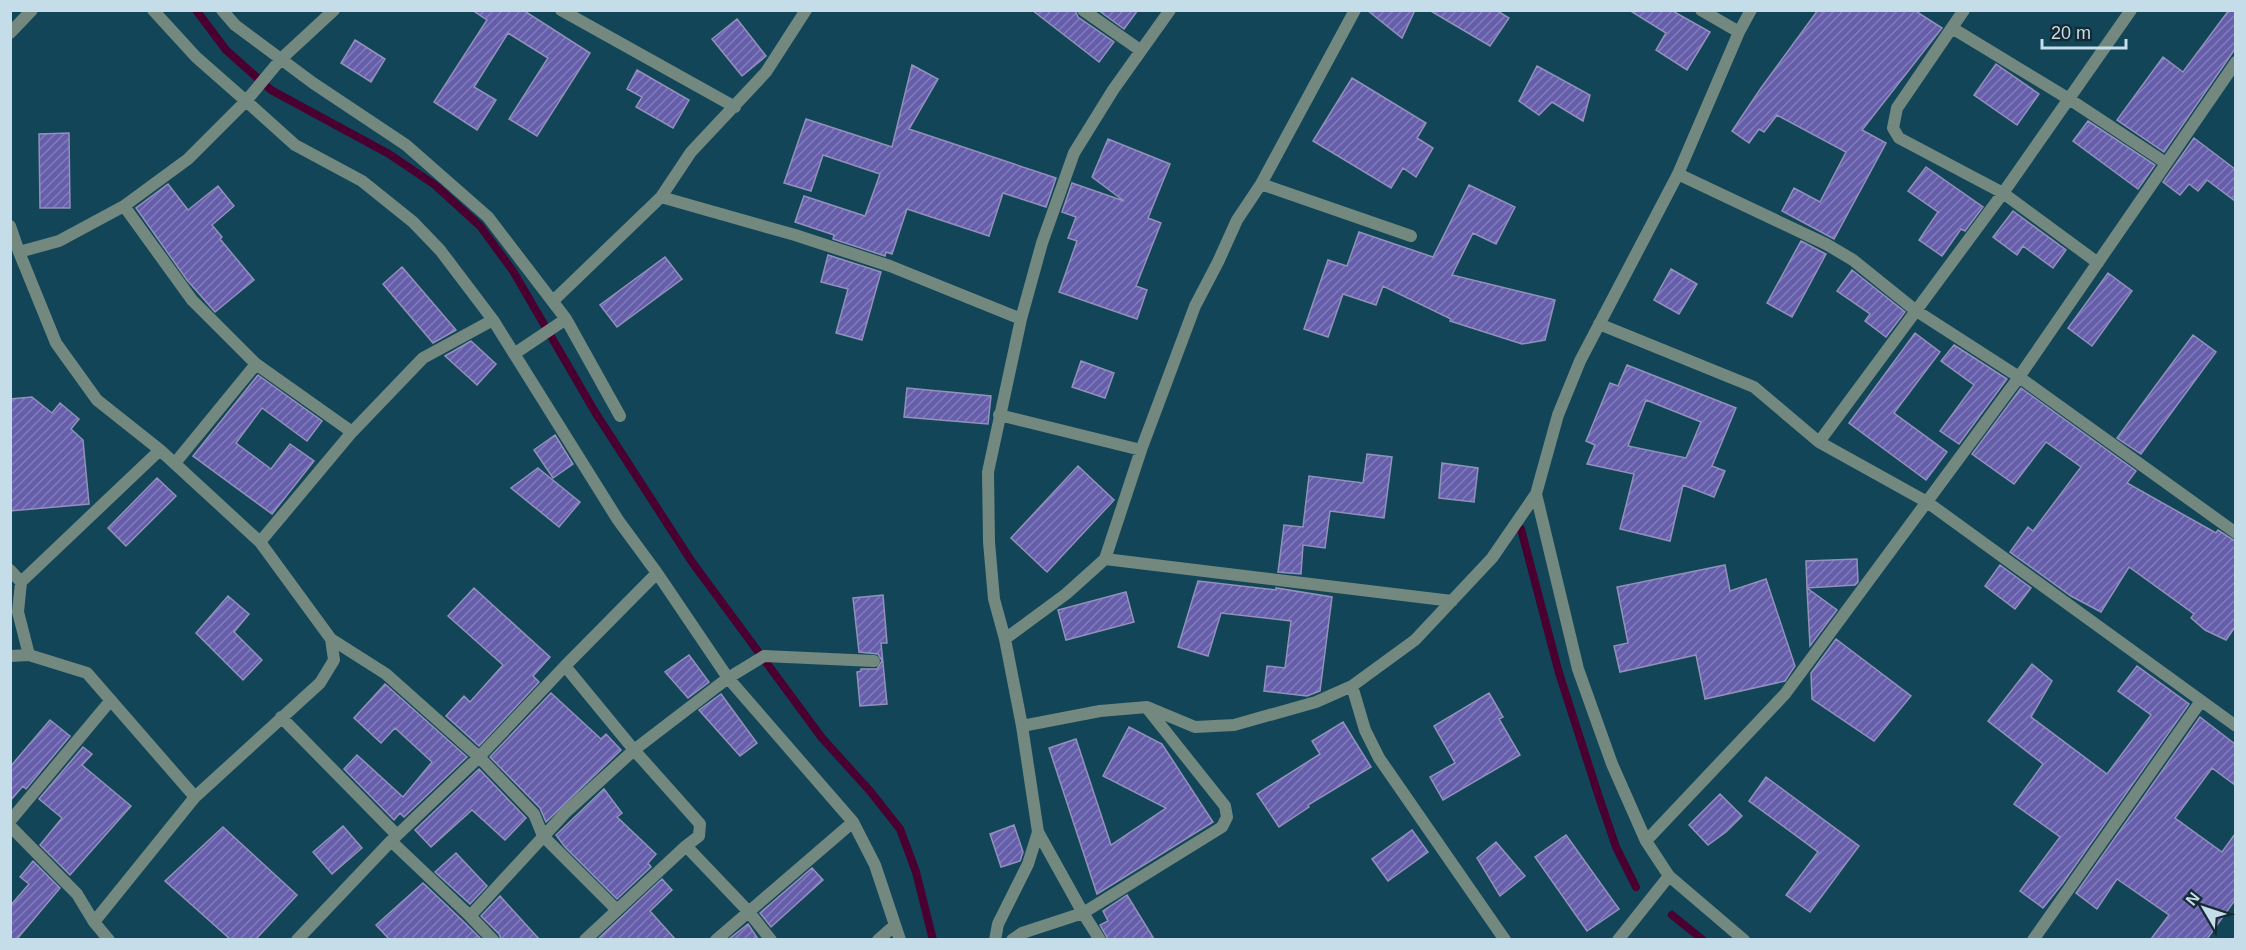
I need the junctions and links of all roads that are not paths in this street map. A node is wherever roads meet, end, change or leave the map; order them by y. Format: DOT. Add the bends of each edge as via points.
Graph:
graph roads {
  1 [pos="32,10"];
  2 [pos="153,10"];
  3 [pos="222,10"];
  4 [pos="334,10"];
  5 [pos="561,10"];
  6 [pos="806,10"];
  7 [pos="1083,10"];
  8 [pos="1170,10"];
  9 [pos="1355,10"];
  10 [pos="1701,10"];
  11 [pos="1751,10"];
  12 [pos="1964,10"];
  13 [pos="2131,10"];
  14 [pos="1952,28"];
  15 [pos="1740,32"];
  16 [pos="10,33"];
  17 [pos="1140,50"];
  18 [pos="281,59"];
  19 [pos="2235,62"];
  20 [pos="249,97"];
  21 [pos="2069,99"];
  22 [pos="735,107"];
  23 [pos="2166,163"];
  24 [pos="1678,174"];
  25 [pos="1261,184"];
  26 [pos="2003,193"];
  27 [pos="661,197"];
  28 [pos="124,206"];
  29 [pos="10,226"];
  30 [pos="1412,236"];
  31 [pos="19,252"];
  32 [pos="2098,263"];
  33 [pos="553,301"];
  34 [pos="1915,310"];
  35 [pos="566,319"];
  36 [pos="1021,319"];
  37 [pos="493,320"];
  38 [pos="1599,324"];
  39 [pos="514,354"];
  40 [pos="256,364"];
  41 [pos="2019,377"];
  42 [pos="999,415"];
  43 [pos="620,416"];
  44 [pos="352,432"];
  45 [pos="1819,442"];
  46 [pos="160,450"];
  47 [pos="1141,450"];
  48 [pos="175,463"];
  49 [pos="1536,494"];
  50 [pos="1927,502"];
  51 [pos="2235,533"];
  52 [pos="260,542"];
  53 [pos="1106,560"];
  54 [pos="10,570"];
  55 [pos="657,573"];
  56 [pos="21,582"];
  57 [pos="1452,601"];
  58 [pos="331,639"];
  59 [pos="1005,639"];
  60 [pos="29,655"];
  61 [pos="10,656"];
  62 [pos="874,661"];
  63 [pos="565,666"];
  64 [pos="728,678"];
  65 [pos="1352,686"];
  66 [pos="111,700"];
  67 [pos="2201,701"];
  68 [pos="1147,708"];
  69 [pos="281,717"];
  70 [pos="1022,726"];
  71 [pos="2235,726"];
  72 [pos="634,750"];
  73 [pos="479,757"];
  74 [pos="195,797"];
  75 [pos="10,821"];
  76 [pos="853,822"];
  77 [pos="10,826"];
  78 [pos="1038,832"];
  79 [pos="543,836"];
  80 [pos="394,838"];
  81 [pos="1646,842"];
  82 [pos="686,846"];
  83 [pos="1669,876"];
  84 [pos="617,910"];
  85 [pos="748,911"];
  86 [pos="1083,913"];
  87 [pos="470,916"];
  88 [pos="94,922"];
  89 [pos="895,925"];
  90 [pos="109,939"];
  91 [pos="297,939"];
  92 [pos="493,939"];
  93 [pos="585,939"];
  94 [pos="716,939"];
  95 [pos="771,939"];
  96 [pos="878,939"];
  97 [pos="900,939"];
  98 [pos="995,939"];
  99 [pos="1012,939"];
  100 [pos="1100,939"];
  101 [pos="1504,939"];
  102 [pos="1618,939"];
  103 [pos="1743,939"];
  104 [pos="2032,939"];
  1 -- 16 [label="street"];
  2 -- 20 [label="street" via="196,57"];
  3 -- 18 [label="street" via="235,25"];
  4 -- 18 [label="street"];
  5 -- 22 [label="street"];
  6 -- 22 [label="street" via="766,72"];
  7 -- 17 [label="street"];
  8 -- 17 [label="street"];
  9 -- 25 [label="street"];
  10 -- 15 [label="street"];
  11 -- 15 [label="street"];
  12 -- 14 [label="street"];
  13 -- 21 [label="street"];
  14 -- 21 [label="street"];
  14 -- 26 [label="street" via="1897,108 1893,128 1899,138"];
  15 -- 24 [label="street"];
  17 -- 36 [label="street" via="1074,153 1042,243"];
  18 -- 20 [label="street"];
  18 -- 33 [label="street" via="406,144 488,217"];
  19 -- 23 [label="street"];
  20 -- 28 [label="street" via="188,159"];
  20 -- 37 [label="street" via="295,145 362,181 413,222 440,250"];
  21 -- 23 [label="street"];
  21 -- 26 [label="street"];
  22 -- 27 [label="street" via="691,152"];
  23 -- 32 [label="street"];
  24 -- 34 [label="street" via="1826,244 1853,260"];
  24 -- 38 [label="street"];
  25 -- 30 [label="street"];
  25 -- 47 [label="street" via="1237,220 1195,306"];
  26 -- 32 [label="street"];
  26 -- 34 [label="street"];
  27 -- 33 [label="street"];
  27 -- 36 [label="street" via="890,266"];
  28 -- 31 [label="street" via="59,241"];
  28 -- 40 [label="street" via="192,300"];
  29 -- 31 [label="street"];
  31 -- 46 [label="street" via="56,344 97,400"];
  32 -- 41 [label="street"];
  33 -- 35 [label="street"];
  34 -- 41 [label="street"];
  34 -- 45 [label="street"];
  35 -- 39 [label="street"];
  35 -- 43 [label="street"];
  36 -- 42 [label="street"];
  37 -- 39 [label="street"];
  37 -- 44 [label="street" via="423,358"];
  38 -- 45 [label="street" via="1754,387"];
  38 -- 49 [label="street" via="1558,416"];
  39 -- 55 [label="street" via="618,520"];
  40 -- 44 [label="street"];
  40 -- 48 [label="street"];
  41 -- 50 [label="street"];
  41 -- 51 [label="street"];
  42 -- 47 [label="street"];
  42 -- 59 [label="street" via="988,472 989,542 994,599"];
  44 -- 52 [label="street"];
  45 -- 50 [label="street"];
  46 -- 48 [label="street"];
  46 -- 56 [label="street"];
  47 -- 53 [label="street"];
  48 -- 52 [label="street"];
  49 -- 57 [label="street" via="1492,558"];
  49 -- 81 [label="street" via="1578,669 1612,764"];
  50 -- 67 [label="street"];
  50 -- 81 [label="street" via="1785,694"];
  52 -- 58 [label="street"];
  53 -- 57 [label="street"];
  53 -- 59 [label="street"];
  54 -- 56 [label="street"];
  55 -- 63 [label="street"];
  55 -- 64 [label="street"];
  56 -- 60 [label="street" via="18,612"];
  57 -- 65 [label="street" via="1414,640"];
  58 -- 69 [label="street" via="334,660 320,683"];
  58 -- 73 [label="street" via="386,674"];
  59 -- 70 [label="street"];
  60 -- 61 [label="street"];
  60 -- 66 [label="street" via="87,673"];
  62 -- 64 [label="street" via="764,656"];
  63 -- 72 [label="street"];
  63 -- 73 [label="street"];
  64 -- 72 [label="street"];
  64 -- 76 [label="street"];
  65 -- 68 [label="street" via="1316,702 1234,725 1195,728"];
  65 -- 101 [label="street" via="1378,758"];
  66 -- 74 [label="street"];
  66 -- 75 [label="street"];
  67 -- 71 [label="street"];
  67 -- 104 [label="street"];
  68 -- 70 [label="street" via="1100,711"];
  68 -- 86 [label="street" via="1224,806 1227,817 1222,827"];
  69 -- 74 [label="street"];
  69 -- 80 [label="street"];
  70 -- 78 [label="street"];
  72 -- 79 [label="street"];
  72 -- 82 [label="street" via="700,824 699,836"];
  73 -- 79 [label="street" via="534,814"];
  73 -- 80 [label="street"];
  74 -- 88 [label="street"];
  76 -- 85 [label="street"];
  76 -- 89 [label="street" via="875,865"];
  77 -- 88 [label="street" via="77,894"];
  78 -- 86 [label="street"];
  78 -- 98 [label="street"];
  79 -- 84 [label="street"];
  79 -- 87 [label="street"];
  80 -- 87 [label="street"];
  80 -- 91 [label="street"];
  81 -- 83 [label="street"];
  82 -- 84 [label="street"];
  82 -- 85 [label="street"];
  83 -- 102 [label="street"];
  83 -- 103 [label="street"];
  84 -- 93 [label="street"];
  85 -- 94 [label="street"];
  85 -- 95 [label="street"];
  86 -- 99 [label="street"];
  86 -- 100 [label="street"];
  87 -- 92 [label="street"];
  88 -- 90 [label="street"];
  89 -- 96 [label="street"];
  89 -- 97 [label="street"];
}
